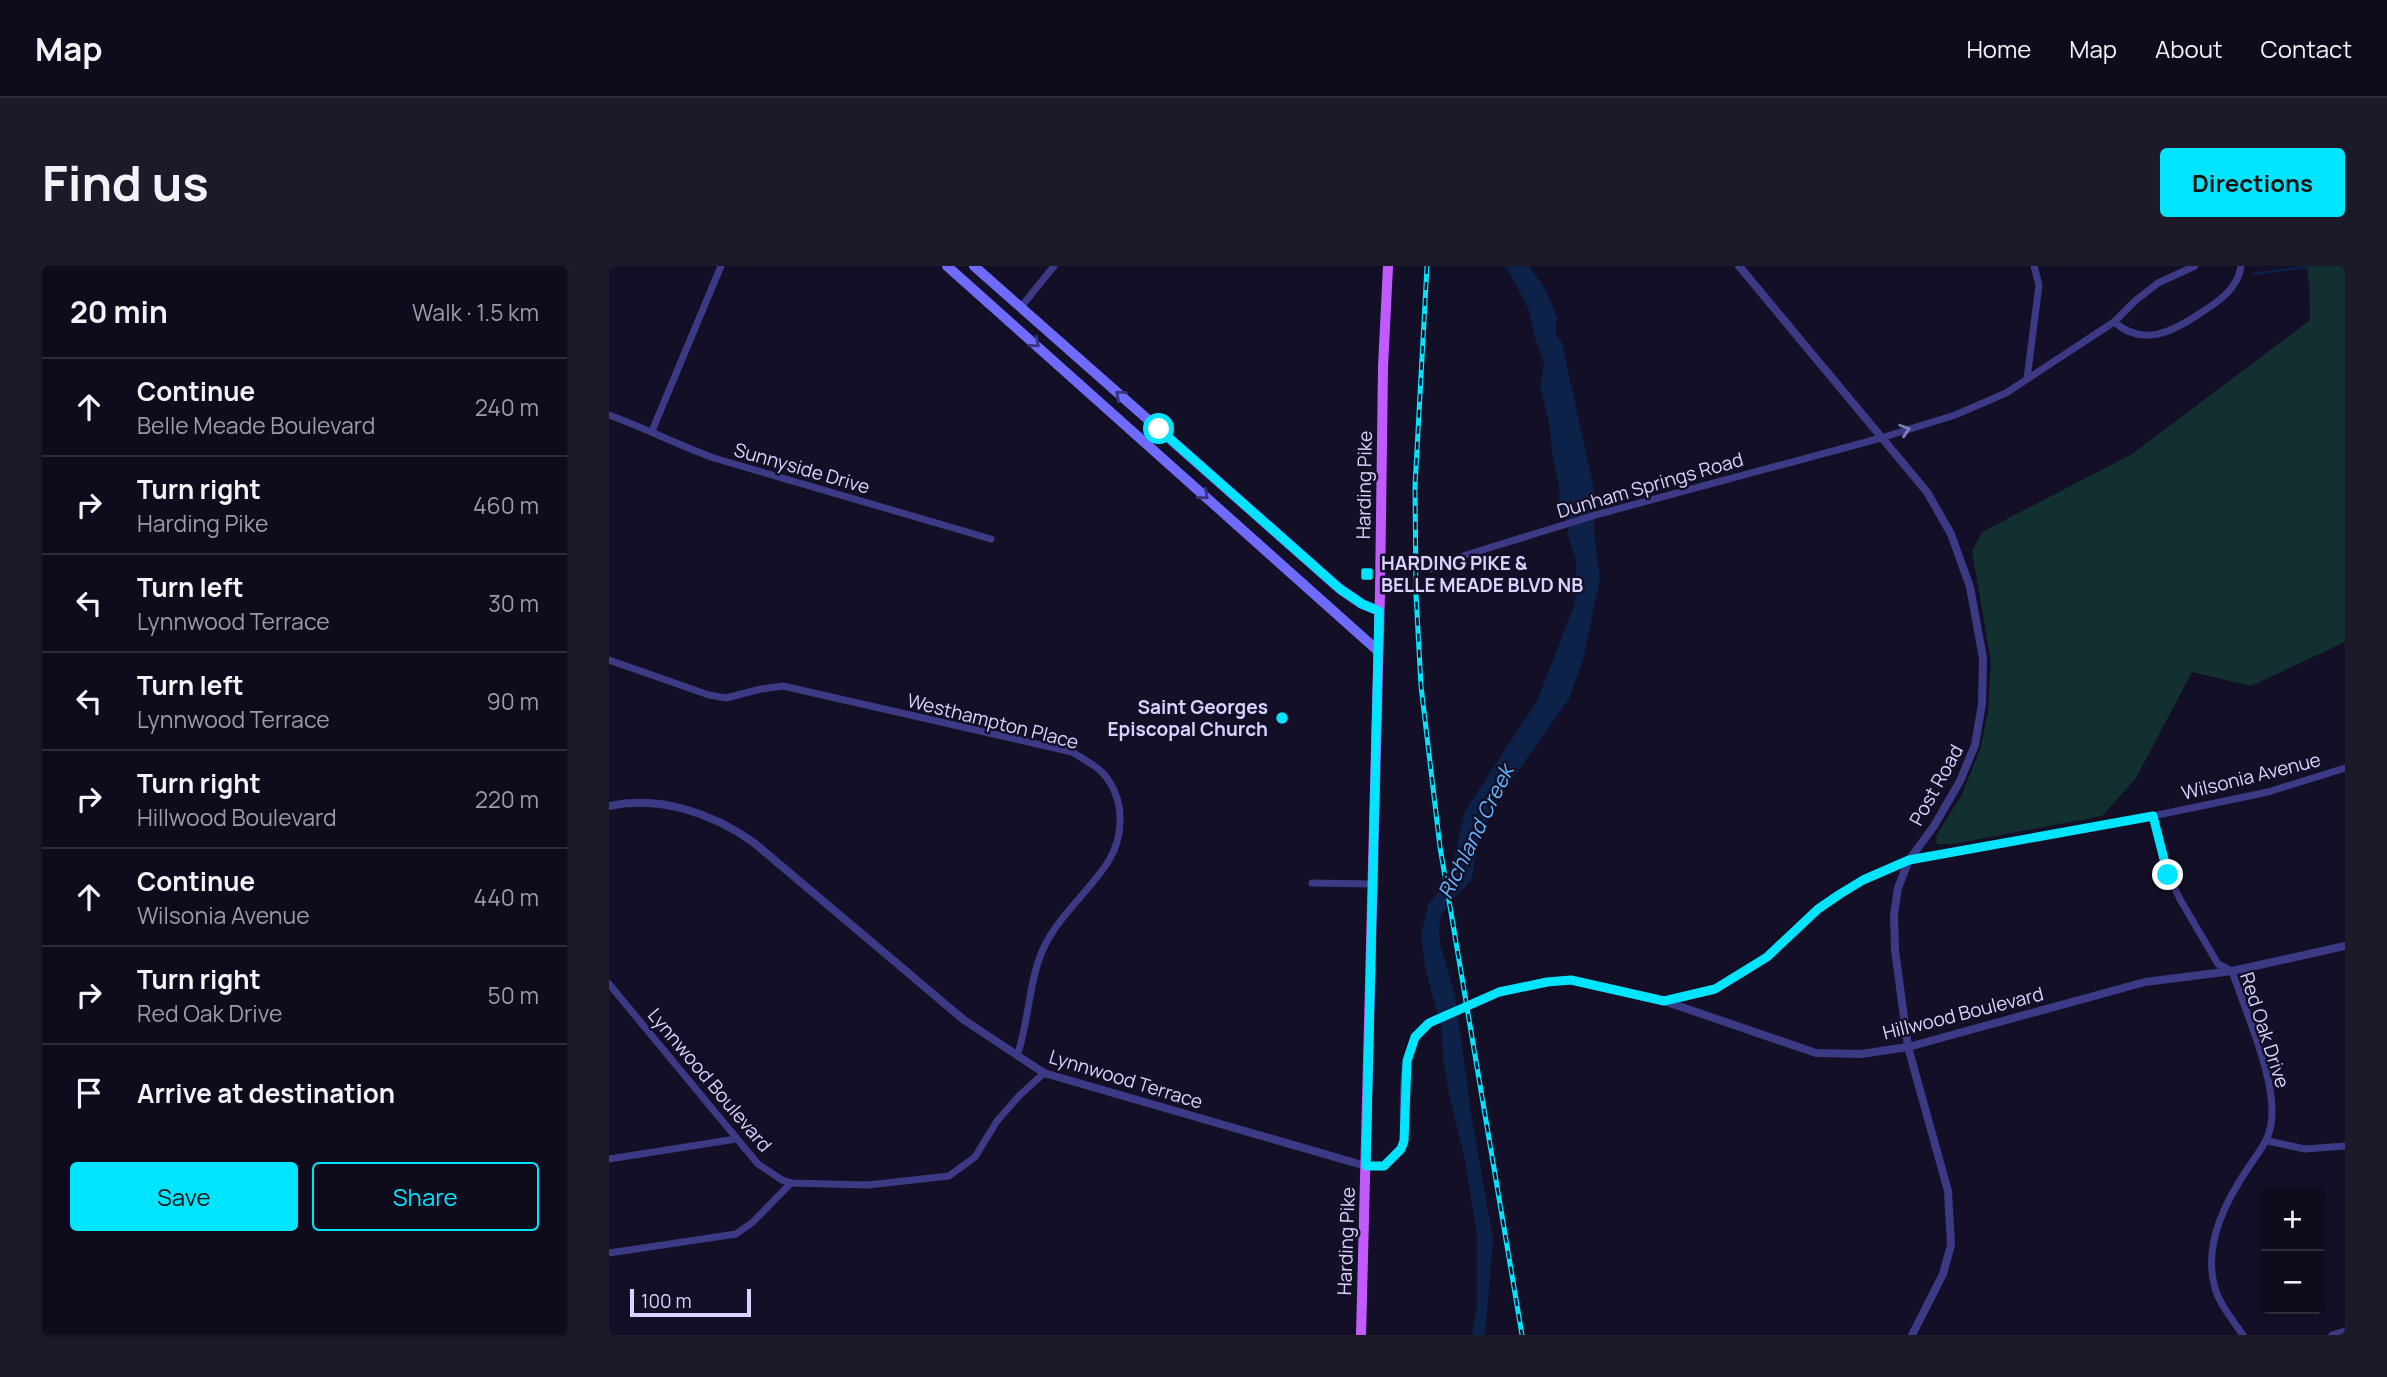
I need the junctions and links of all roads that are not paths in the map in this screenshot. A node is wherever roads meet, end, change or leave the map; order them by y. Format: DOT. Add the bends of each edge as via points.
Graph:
graph roads {
  1 [pos="721,266"];
  2 [pos="947,266"];
  3 [pos="974,266"];
  4 [pos="1054,266"];
  5 [pos="1388,266"];
  6 [pos="1739,266"];
  7 [pos="2033,266"];
  8 [pos="2195,266"];
  9 [pos="2241,266"];
  10 [pos="1021,307"];
  11 [pos="1008,321"];
  12 [pos="2114,322"];
  13 [pos="2027,379"];
  14 [pos="609,415"];
  15 [pos="652,430"];
  16 [pos="1881,438"];
  17 [pos="1171,440"];
  18 [pos="1158,454"];
  19 [pos="1249,509"];
  20 [pos="1236,523"];
  21 [pos="991,539"];
  22 [pos="1302,556"];
  23 [pos="1430,569"];
  24 [pos="1289,570"];
  25 [pos="1379,611"];
  26 [pos="1377,650"];
  27 [pos="609,660"];
  28 [pos="2345,768"];
  29 [pos="609,806"];
  30 [pos="2153,816"];
  31 [pos="1909,860"];
  32 [pos="1312,883"];
  33 [pos="1372,884"];
  34 [pos="2345,946"];
  35 [pos="2232,971"];
  36 [pos="609,984"];
  37 [pos="1664,1001"];
  38 [pos="1908,1047"];
  39 [pos="1017,1056"];
  40 [pos="1044,1073"];
  41 [pos="736,1139"];
  42 [pos="2268,1141"];
  43 [pos="2345,1146"];
  44 [pos="609,1159"];
  45 [pos="1366,1166"];
  46 [pos="791,1183"];
  47 [pos="609,1253"];
  48 [pos="2345,1331"];
  49 [pos="1360,1335"];
  50 [pos="1912,1335"];
  51 [pos="2243,1335"];
  52 [pos="2332,1335"];
  1 -- 15 [label="street"];
  2 -- 11 [label="main road"];
  3 -- 10 [label="main road"];
  4 -- 10 [label="street"];
  5 -- 25 [label="main road, Harding Pike"];
  6 -- 16 [label="street, Post Road"];
  7 -- 13 [label="street" via="2039,285"];
  8 -- 12 [label="street, Dunham Springs Road" via="2158,283"];
  9 -- 12 [label="street" via="2239,277 2223,297 2175,330 2136,334"];
  10 -- 11 [label="main road"];
  17 -- 10 [label="main road, one-way"];
  11 -- 18 [label="main road, one-way"];
  12 -- 13 [label="street, Dunham Springs Road"];
  16 -- 13 [label="street, Dunham Springs Road, one-way" via="1954,415"];
  14 -- 15 [label="street, Sunnyside Drive"];
  15 -- 21 [label="street, Sunnyside Drive" via="714,458"];
  16 -- 23 [label="street, Dunham Springs Road" via="1599,514"];
  16 -- 31 [label="street, Post Road" via="1927,492 1951,534 1970,587 1983,658 1975,745 1960,781"];
  17 -- 18 [label="main road"];
  17 -- 19 [label="main road"];
  18 -- 20 [label="main road, one-way"];
  19 -- 20 [label="main road"];
  19 -- 22 [label="main road"];
  20 -- 24 [label="main road"];
  22 -- 24 [label="main road"];
  22 -- 25 [label="main road" via="1362,604"];
  24 -- 26 [label="main road"];
  25 -- 26 [label="main road, Harding Pike"];
  26 -- 33 [label="main road, Harding Pike"];
  27 -- 39 [label="street, Westhampton Place" via="718,697 783,686 1072,752 1109,779 1119,802 1118,841 1046,943 1035,968"];
  28 -- 30 [label="street, Wilsonia Avenue" via="2277,790"];
  29 -- 39 [label="street, Lynnwood Terrace" via="648,803 680,808 731,827 964,1020"];
  30 -- 31 [label="street, Wilsonia Avenue"];
  30 -- 35 [label="street, Red Oak Drive" via="2168,875 2181,901 2218,964"];
  31 -- 37 [label="street, Wilsonia Avenue" via="1863,880 1818,909 1767,957 1740,975 1715,989"];
  31 -- 38 [label="street, Post Road" via="1894,915"];
  32 -- 33 [label="street"];
  33 -- 45 [label="main road, Harding Pike"];
  34 -- 35 [label="street, Hillwood Boulevard"];
  35 -- 38 [label="street, Hillwood Boulevard" via="2145,982"];
  35 -- 42 [label="street, Red Oak Drive" via="2270,1091"];
  36 -- 41 [label="street, Lynnwood Boulevard"];
  37 -- 38 [label="street, Hillwood Boulevard" via="1817,1053 1861,1054"];
  37 -- 45 [label="street, Hillwood Boulevard, bridge" via="1571,980 1547,982 1499,992 1433,1021 1418,1033 1409,1050 1401,1149 1384,1166"];
  38 -- 50 [label="street, Post Road" via="1948,1191 1951,1245 1943,1273"];
  39 -- 40 [label="street, Lynnwood Terrace"];
  40 -- 45 [label="street, Lynnwood Terrace"];
  40 -- 46 [label="street, Lynnwood Boulevard" via="997,1121 975,1157 949,1176 869,1185"];
  41 -- 44 [label="street"];
  41 -- 46 [label="street, Lynnwood Boulevard" via="758,1164"];
  42 -- 43 [label="street" via="2305,1149"];
  42 -- 51 [label="street" via="2222,1212 2212,1248 2213,1283"];
  45 -- 49 [label="main road, Harding Pike"];
  46 -- 47 [label="street" via="736,1234"];
  48 -- 52 [label="street"];
}
